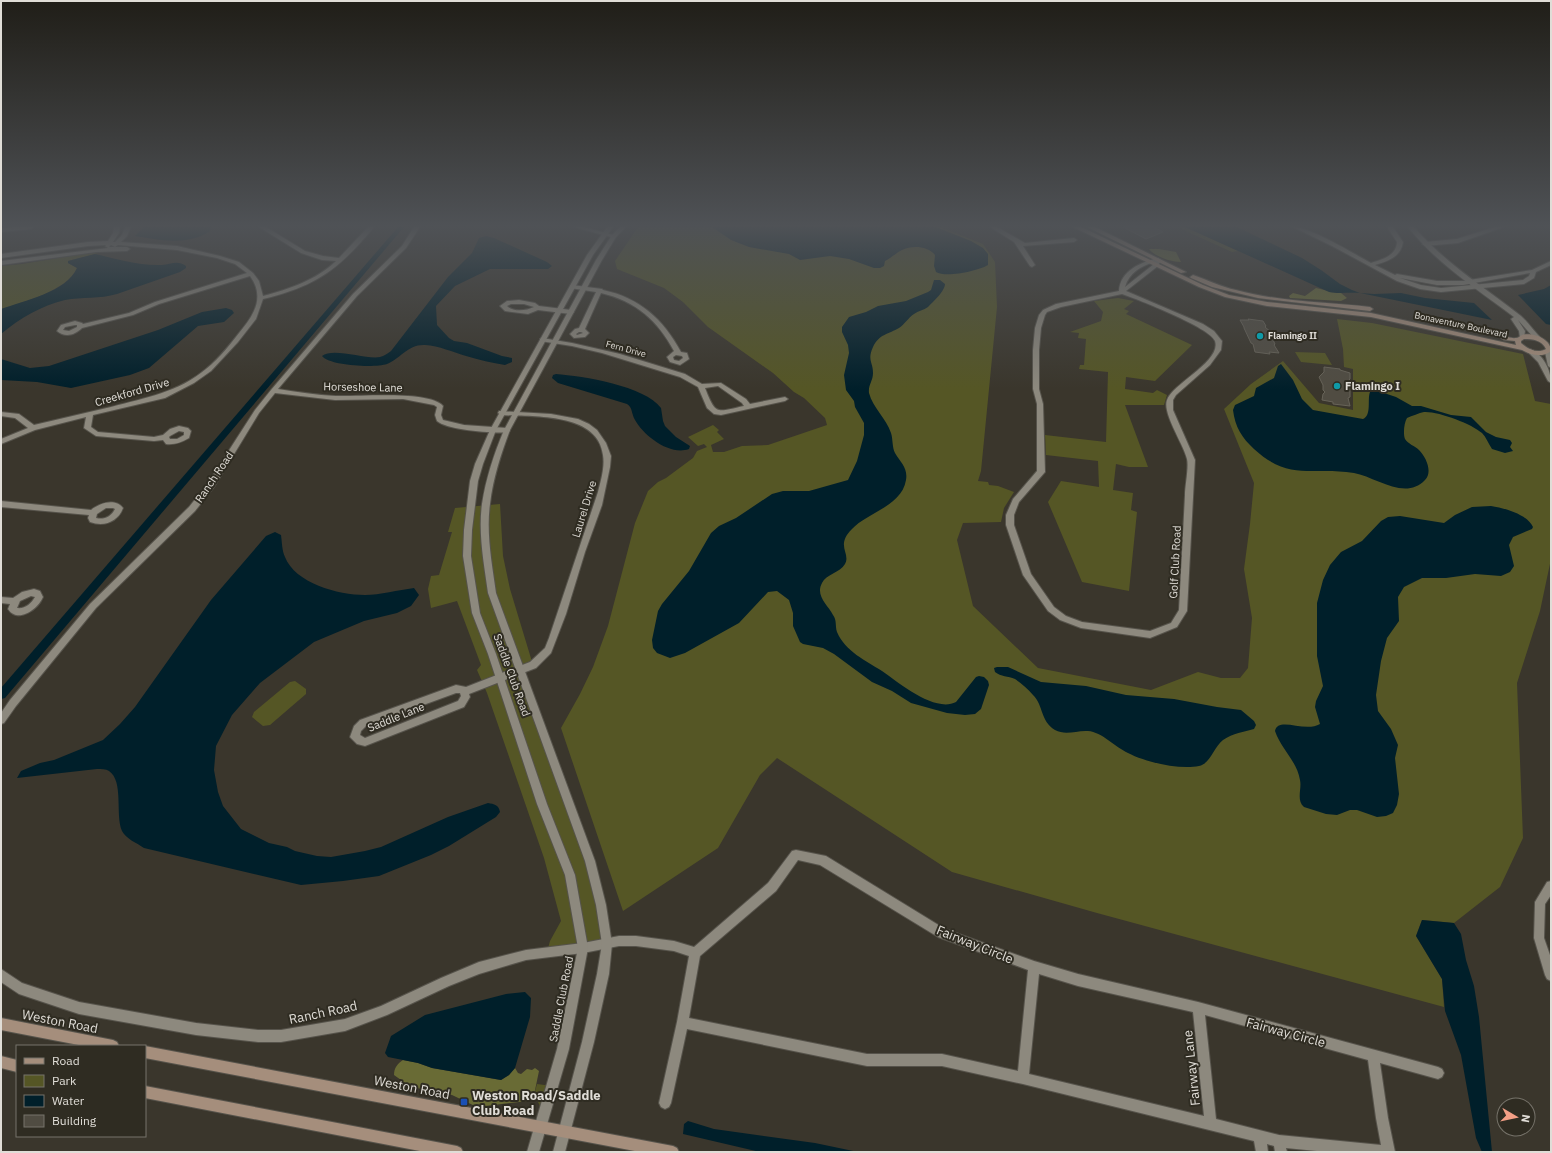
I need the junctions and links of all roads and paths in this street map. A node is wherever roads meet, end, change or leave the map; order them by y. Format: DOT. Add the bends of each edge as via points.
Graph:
graph roads {
  1 [pos="229,281"];
  2 [pos="256,281"];
  3 [pos="311,281"];
  4 [pos="369,281"];
  5 [pos="576,281"];
  6 [pos="588,281"];
  7 [pos="1124,281"];
  8 [pos="1134,281"];
  9 [pos="1191,281"];
  10 [pos="1204,281"];
  11 [pos="1402,281"];
  12 [pos="1429,281"];
  13 [pos="1477,281"];
  14 [pos="1526,281"];
  15 [pos="1471,282"];
  16 [pos="1477,286"];
  17 [pos="572,287"];
  18 [pos="584,288"];
  19 [pos="600,290"];
  20 [pos="1122,292"];
  21 [pos="261,298"];
  22 [pos="537,308"];
  23 [pos="559,310"];
  24 [pos="1507,310"];
  25 [pos="571,312"];
  26 [pos="80,327"];
  27 [pos="581,330"];
  28 [pos="1520,338"];
  29 [pos="542,340"];
  30 [pos="556,341"];
  31 [pos="1547,346"];
  32 [pos="1523,348"];
  33 [pos="1530,351"];
  34 [pos="678,352"];
  35 [pos="1551,366"];
  36 [pos="1551,381"];
  37 [pos="701,386"];
  38 [pos="273,391"];
  39 [pos="785,399"];
  40 [pos="749,407"];
  41 [pos="502,413"];
  42 [pos="1,414"];
  43 [pos="90,414"];
  44 [pos="516,414"];
  45 [pos="33,428"];
  46 [pos="493,430"];
  47 [pos="507,430"];
  48 [pos="166,437"];
  49 [pos="1,442"];
  50 [pos="1,504"];
  51 [pos="93,513"];
  52 [pos="1,600"];
  53 [pos="15,601"];
  54 [pos="519,670"];
  55 [pos="501,678"];
  56 [pos="464,692"];
  57 [pos="1,720"];
  58 [pos="1551,886"];
  59 [pos="606,944"];
  60 [pos="582,948"];
  61 [pos="695,952"];
  62 [pos="1034,967"];
  63 [pos="1,974"];
  64 [pos="1551,975"];
  65 [pos="1198,1008"];
  66 [pos="683,1022"];
  67 [pos="1,1024"];
  68 [pos="108,1045"];
  69 [pos="146,1052"];
  70 [pos="1373,1056"];
  71 [pos="1,1062"];
  72 [pos="16,1066"];
  73 [pos="1438,1073"];
  74 [pos="1023,1078"];
  75 [pos="146,1092"];
  76 [pos="665,1103"];
  77 [pos="1211,1125"];
  78 [pos="540,1126"];
  79 [pos="565,1131"];
  80 [pos="1259,1136"];
  81 [pos="1280,1147"];
  82 [pos="456,1152"];
  83 [pos="533,1152"];
  84 [pos="559,1152"];
  85 [pos="673,1152"];
  86 [pos="1262,1152"];
  87 [pos="1389,1152"];
  1 -- 26 [label="street" via="157,303 132,314"];
  2 -- 21 [label="street"];
  3 -- 21 [label="street" via="285,292"];
  4 -- 38 [label="street, Ranch Road"];
  5 -- 17 [label="street, Saddle Club Road"];
  6 -- 18 [label="street, Saddle Club Road"];
  7 -- 20 [label="street" via="1121,286"];
  8 -- 20 [label="street"];
  9 -- 32 [label="main road, Bonaventure Boulevard" via="1242,300 1371,315"];
  10 -- 28 [label="main road, Bonaventure Boulevard" via="1246,295 1371,309 1498,337"];
  11 -- 16 [label="street" via="1432,289"];
  12 -- 15 [label="street"];
  13 -- 15 [label="street"];
  14 -- 16 [label="street"];
  15 -- 16 [label="street"];
  16 -- 24 [label="street"];
  17 -- 18 [label="street"];
  17 -- 23 [label="street, Saddle Club Road"];
  18 -- 19 [label="street"];
  18 -- 25 [label="street, Saddle Club Road"];
  19 -- 27 [label="street"];
  19 -- 34 [label="street" via="650,312 673,340"];
  20 -- 20 [label="street, Golf Club Road" via="1201,325 1211,331 1219,344 1214,357 1170,400 1170,410 1191,460 1184,610 1174,625 1150,635 1081,625 1063,618 1051,609 1027,575 1010,525 1010,515 1016,501 1040,472 1040,404 1035,388 1036,355 1042,315 1046,310 1060,304"];
  21 -- 43 [label="street, Creekford Drive" via="252,319 236,341 209,370 192,382 163,396"];
  22 -- 22 [label="street" via="533,304 512,302 503,306 506,310 528,312"];
  22 -- 23 [label="street"];
  23 -- 25 [label="street"];
  23 -- 29 [label="street, Saddle Club Road"];
  24 -- 28 [label="street" via="1522,331"];
  24 -- 31 [label="street" via="1520,319"];
  25 -- 30 [label="street, Saddle Club Road"];
  28 -- 31 [label="main road, Bonaventure Boulevard" via="1532,338"];
  28 -- 32 [label="main road" via="1518,343"];
  29 -- 30 [label="street, Fern Drive"];
  29 -- 41 [label="street, Saddle Club Road"];
  30 -- 37 [label="street, Fern Drive" via="631,358 682,376"];
  30 -- 44 [label="street, Saddle Club Road"];
  31 -- 33 [label="main road" via="1541,354"];
  31 -- 35 [label="street"];
  32 -- 33 [label="main road, Bonaventure Boulevard"];
  33 -- 36 [label="street" via="1542,361"];
  37 -- 40 [label="street" via="719,384"];
  37 -- 40 [label="street" via="711,410 715,412"];
  38 -- 46 [label="street, Horseshoe Lane" via="335,398 409,398 436,403 440,406 440,421 446,424"];
  38 -- 57 [label="street, Ranch Road" via="211,485 192,509 93,606"];
  39 -- 40 [label="street"];
  41 -- 44 [label="street, Laurel Drive"];
  41 -- 46 [label="street, Saddle Club Road"];
  42 -- 45 [label="street" via="17,416"];
  43 -- 45 [label="street, Creekford Drive"];
  43 -- 48 [label="street" via="87,428 96,434 154,439"];
  44 -- 47 [label="street, Saddle Club Road"];
  44 -- 54 [label="street, Laurel Drive" via="584,424 603,443 607,455 607,472 552,641 542,658 533,665"];
  45 -- 49 [label="street, Creekford Drive"];
  46 -- 47 [label="street, Horseshoe Lane"];
  46 -- 55 [label="street, Saddle Club Road" via="474,481 467,556 476,613"];
  47 -- 54 [label="street, Saddle Club Road" via="496,458 485,520 492,593"];
  50 -- 51 [label="street"];
  52 -- 53 [label="street"];
  54 -- 55 [label="street, Saddle Lane"];
  54 -- 59 [label="street, Saddle Club Road" via="590,861 602,905"];
  55 -- 56 [label="street, Saddle Lane"];
  55 -- 60 [label="street, Saddle Club Road" via="542,804 570,875"];
  56 -- 56 [label="street, Saddle Lane" via="456,689 363,723 357,729 355,737 365,742 461,704 466,697"];
  58 -- 64 [label="street" via="1540,902 1539,938"];
  59 -- 60 [label="street, Ranch Road"];
  59 -- 61 [label="street, Ranch Road" via="636,941 674,946"];
  59 -- 79 [label="street, Saddle Club Road" via="601,982"];
  60 -- 63 [label="street, Ranch Road" via="504,960 345,1025 281,1036 196,1029 79,1008 20,988"];
  60 -- 78 [label="street, Saddle Club Road" via="563,1049"];
  61 -- 62 [label="street, Fairway Circle" via="772,887 796,855 822,860 942,933"];
  61 -- 66 [label="street"];
  62 -- 65 [label="street, Fairway Circle"];
  62 -- 74 [label="street"];
  65 -- 70 [label="street, Fairway Circle"];
  65 -- 77 [label="street, Fairway Lane"];
  66 -- 74 [label="street" via="866,1060 942,1060"];
  66 -- 76 [label="street"];
  67 -- 68 [label="main road, Weston Road"];
  69 -- 78 [label="main road, Weston Road"];
  70 -- 73 [label="street, Fairway Circle"];
  70 -- 87 [label="street"];
  71 -- 72 [label="main road"];
  74 -- 77 [label="street"];
  75 -- 82 [label="main road"];
  77 -- 80 [label="street"];
  78 -- 79 [label="main road, Weston Road"];
  78 -- 83 [label="street, Saddle Club Road"];
  79 -- 84 [label="street, Saddle Club Road"];
  79 -- 85 [label="main road, Weston Road"];
  80 -- 81 [label="street"];
  80 -- 86 [label="street"];
  81 -- 87 [label="street"];
}
